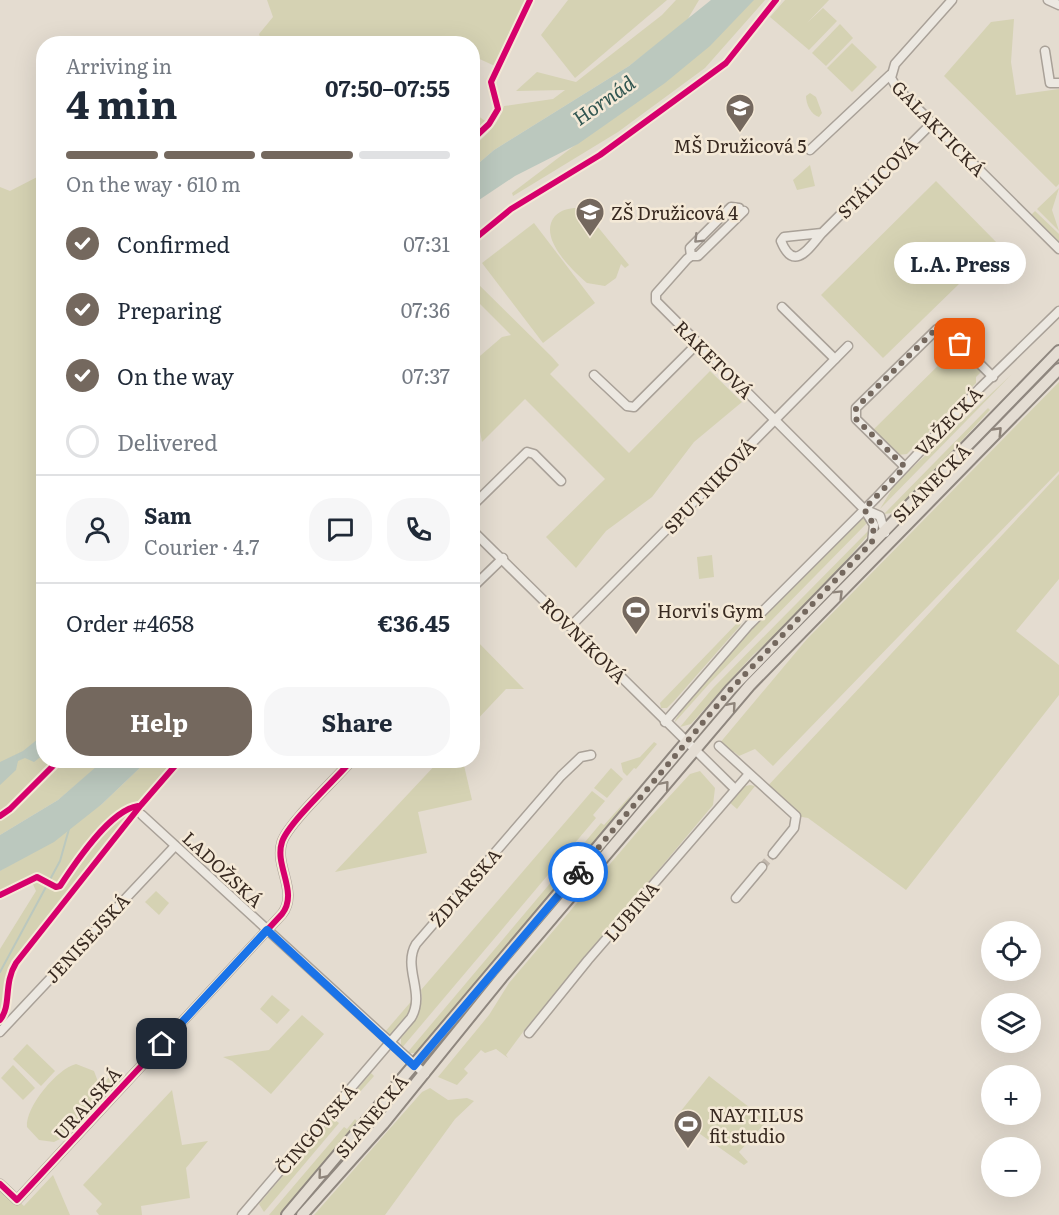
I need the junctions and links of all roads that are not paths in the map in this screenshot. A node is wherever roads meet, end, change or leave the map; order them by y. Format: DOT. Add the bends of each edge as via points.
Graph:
graph roads {
  1 [pos="952,0"];
  2 [pos="1048,0"];
  3 [pos="1059,5"];
  4 [pos="1045,51"];
  5 [pos="890,75"];
  6 [pos="1059,83"];
  7 [pos="932,123"];
  8 [pos="810,150"];
  9 [pos="742,213"];
  10 [pos="822,233"];
  11 [pos="1059,249"];
  12 [pos="782,307"];
  13 [pos="1059,312"];
  14 [pos="698,343"];
  15 [pos="848,346"];
  16 [pos="1059,351"];
  17 [pos="835,359"];
  18 [pos="1059,369"];
  19 [pos="594,375"];
  20 [pos="993,377"];
  21 [pos="774,420"];
  22 [pos="905,467"];
  23 [pos="561,481"];
  24 [pos="480,498"];
  25 [pos="876,498"];
  26 [pos="864,509"];
  27 [pos="878,515"];
  28 [pos="899,516"];
  29 [pos="885,529"];
  30 [pos="480,537"];
  31 [pos="872,542"];
  32 [pos="884,548"];
  33 [pos="502,558"];
  34 [pos="480,580"];
  35 [pos="571,626"];
  36 [pos="665,722"];
  37 [pos="685,742"];
  38 [pos="719,746"];
  39 [pos="694,751"];
  40 [pos="591,755"];
  41 [pos="345,768"];
  42 [pos="748,775"];
  43 [pos="735,789"];
  44 [pos="142,815"];
  45 [pos="175,846"];
  46 [pos="773,854"];
  47 [pos="762,867"];
  48 [pos="736,898"];
  49 [pos="267,930"];
  50 [pos="0,1032"];
  51 [pos="529,1033"];
  52 [pos="390,1044"];
  53 [pos="414,1066"];
  54 [pos="425,1074"];
  55 [pos="0,1184"];
  56 [pos="242,1215"];
  57 [pos="287,1215"];
  58 [pos="302,1215"];
  1 -- 5 [label="street, GALAKTICKÁ" via="895,64"];
  2 -- 3 [label="street"];
  4 -- 6 [label="street" via="1050,83"];
  5 -- 7 [label="street, GALAKTICKÁ" via="897,88"];
  5 -- 8 [label="street"];
  7 -- 10 [label="street, STÁLICOVÁ"];
  7 -- 11 [label="street, GALAKTICKÁ"];
  9 -- 14 [label="street, RAKETOVÁ" via="731,207 690,248 691,256 656,294 656,301"];
  12 -- 17 [label="street"];
  13 -- 20 [label="street, VAŽECKÁ"];
  14 -- 19 [label="street" via="634,407 627,406"];
  14 -- 21 [label="street, RAKETOVÁ"];
  15 -- 17 [label="street, SPUTNIKOVÁ"];
  16 -- 28 [label="main road, SLANECKÁ"];
  17 -- 21 [label="street, SPUTNIKOVÁ"];
  32 -- 18 [label="main road, SLANECKÁ, one-way"];
  20 -- 22 [label="street, VAŽECKÁ"];
  20 -- 22 [label="street, VAŽECKÁ" via="946,330 938,329 856,408 856,419"];
  21 -- 26 [label="street, RAKETOVÁ"];
  21 -- 35 [label="street, SPUTNIKOVÁ"];
  22 -- 25 [label="street, VAŽECKÁ"];
  23 -- 24 [label="street" via="534,454 527,452"];
  25 -- 26 [label="street, VAŽECKÁ"];
  25 -- 27 [label="street"];
  26 -- 27 [label="street"];
  26 -- 31 [label="street, RAKETOVÁ" via="874,525"];
  26 -- 36 [label="street" via="749,625"];
  27 -- 28 [label="street"];
  27 -- 29 [label="street"];
  28 -- 29 [label="main road, SLANECKÁ"];
  29 -- 31 [label="main road, SLANECKÁ"];
  29 -- 32 [label="street"];
  30 -- 33 [label="street, ROVNÍKOVÁ"];
  31 -- 37 [label="main road, SLANECKÁ" via="756,661"];
  39 -- 32 [label="main road, SLANECKÁ, one-way" via="758,677"];
  33 -- 34 [label="street"];
  33 -- 35 [label="street, ROVNÍKOVÁ"];
  35 -- 36 [label="street, ROVNÍKOVÁ"];
  36 -- 37 [label="street, ROVNÍKOVÁ"];
  37 -- 39 [label="street, ROVNÍKOVÁ"];
  37 -- 53 [label="main road, SLANECKÁ"];
  38 -- 42 [label="street"];
  39 -- 43 [label="street"];
  54 -- 39 [label="main road, SLANECKÁ, one-way"];
  40 -- 52 [label="street, ŽDIARSKA" via="581,757 561,776 416,944 411,957 417,1004"];
  41 -- 49 [label="street" via="284,837 280,855 289,900"];
  42 -- 43 [label="street, LUBINA"];
  42 -- 46 [label="street" via="796,816 794,828"];
  43 -- 51 [label="street, LUBINA"];
  44 -- 45 [label="street, LADOŽSKÁ"];
  45 -- 49 [label="street, LADOŽSKÁ"];
  45 -- 50 [label="street, JENISEJSKÁ"];
  47 -- 48 [label="street"];
  49 -- 52 [label="street, LADOŽSKÁ"];
  49 -- 55 [label="street, URALSKÁ" via="17,1200"];
  52 -- 53 [label="street, LADOŽSKÁ"];
  52 -- 56 [label="street, ČINGOVSKÁ"];
  53 -- 54 [label="street, LADOŽSKÁ"];
  53 -- 57 [label="main road, SLANECKÁ, one-way"];
  54 -- 58 [label="main road, SLANECKÁ"];
}
